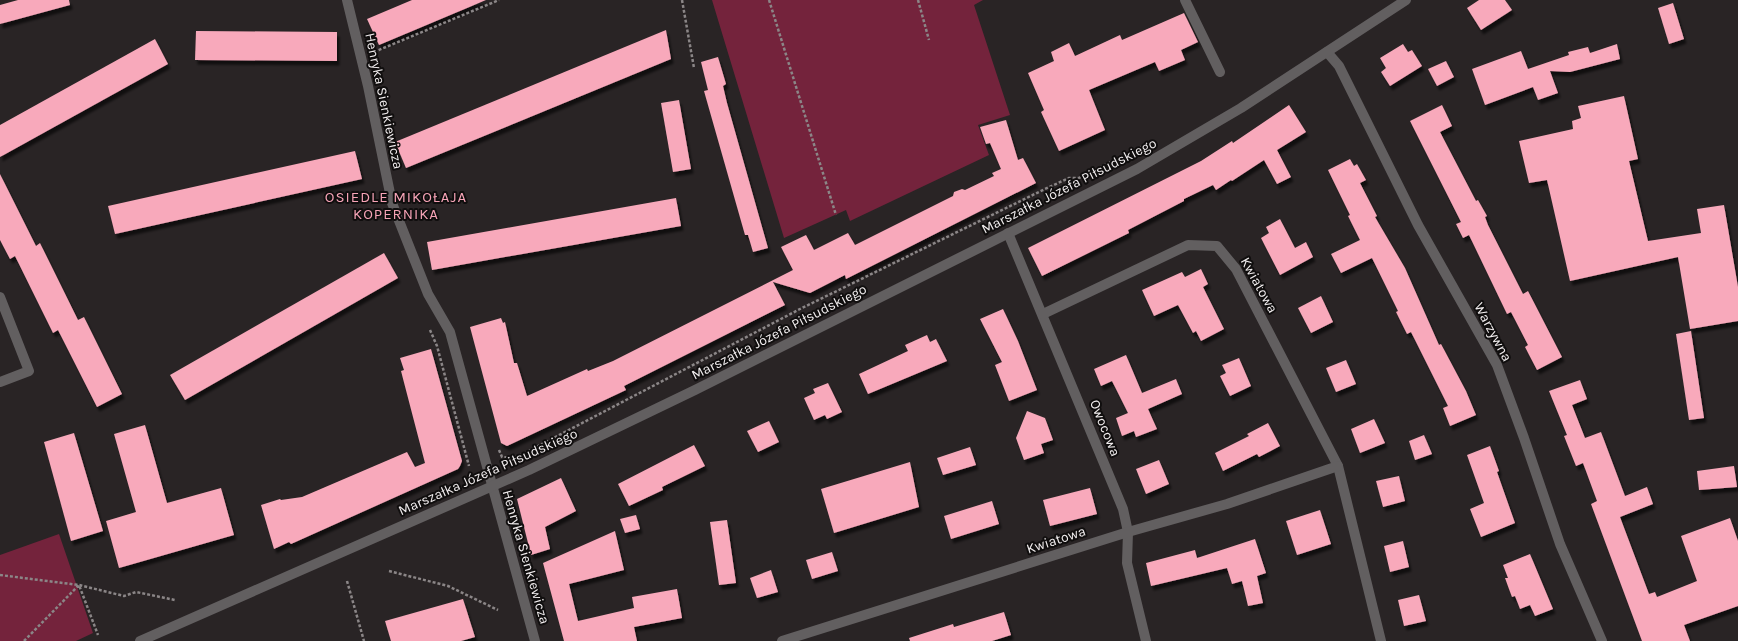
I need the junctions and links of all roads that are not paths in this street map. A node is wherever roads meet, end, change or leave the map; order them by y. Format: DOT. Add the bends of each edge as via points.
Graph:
graph roads {
  1 [pos="347,0"];
  2 [pos="1184,0"];
  3 [pos="1406,0"];
  4 [pos="1327,52"];
  5 [pos="1220,72"];
  6 [pos="1008,233"];
  7 [pos="0,297"];
  8 [pos="1043,314"];
  9 [pos="0,382"];
  10 [pos="1338,466"];
  11 [pos="491,486"];
  12 [pos="1128,532"];
  13 [pos="140,641"];
  14 [pos="535,641"];
  15 [pos="782,641"];
  16 [pos="1146,641"];
  17 [pos="1381,641"];
  18 [pos="1602,641"];
  1 -- 11 [label="street, Henryka Sienkiewicza" via="392,202 428,294 450,332"];
  2 -- 5 [label="street"];
  3 -- 4 [label="street, Marszałka Józefa Piłsudskiego"];
  4 -- 6 [label="street, Marszałka Józefa Piłsudskiego" via="1209,128 1137,169"];
  4 -- 18 [label="street, Warzywna" via="1339,66 1418,225 1497,365 1560,544"];
  6 -- 8 [label="street, Owocowa"];
  6 -- 11 [label="street, Marszałka Józefa Piłsudskiego" via="695,390"];
  7 -- 9 [label="street" via="30,371"];
  8 -- 10 [label="street, Kwiatowa" via="1188,245 1217,246 1236,269"];
  8 -- 12 [label="street, Owocowa" via="1123,509"];
  10 -- 12 [label="street, Kwiatowa" via="1227,504"];
  10 -- 17 [label="street, Kwiatowa"];
  11 -- 13 [label="street, Marszałka Józefa Piłsudskiego"];
  11 -- 14 [label="street, Henryka Sienkiewicza"];
  12 -- 15 [label="street, Kwiatowa"];
  12 -- 16 [label="street, Owocowa" via="1127,563"];
}
